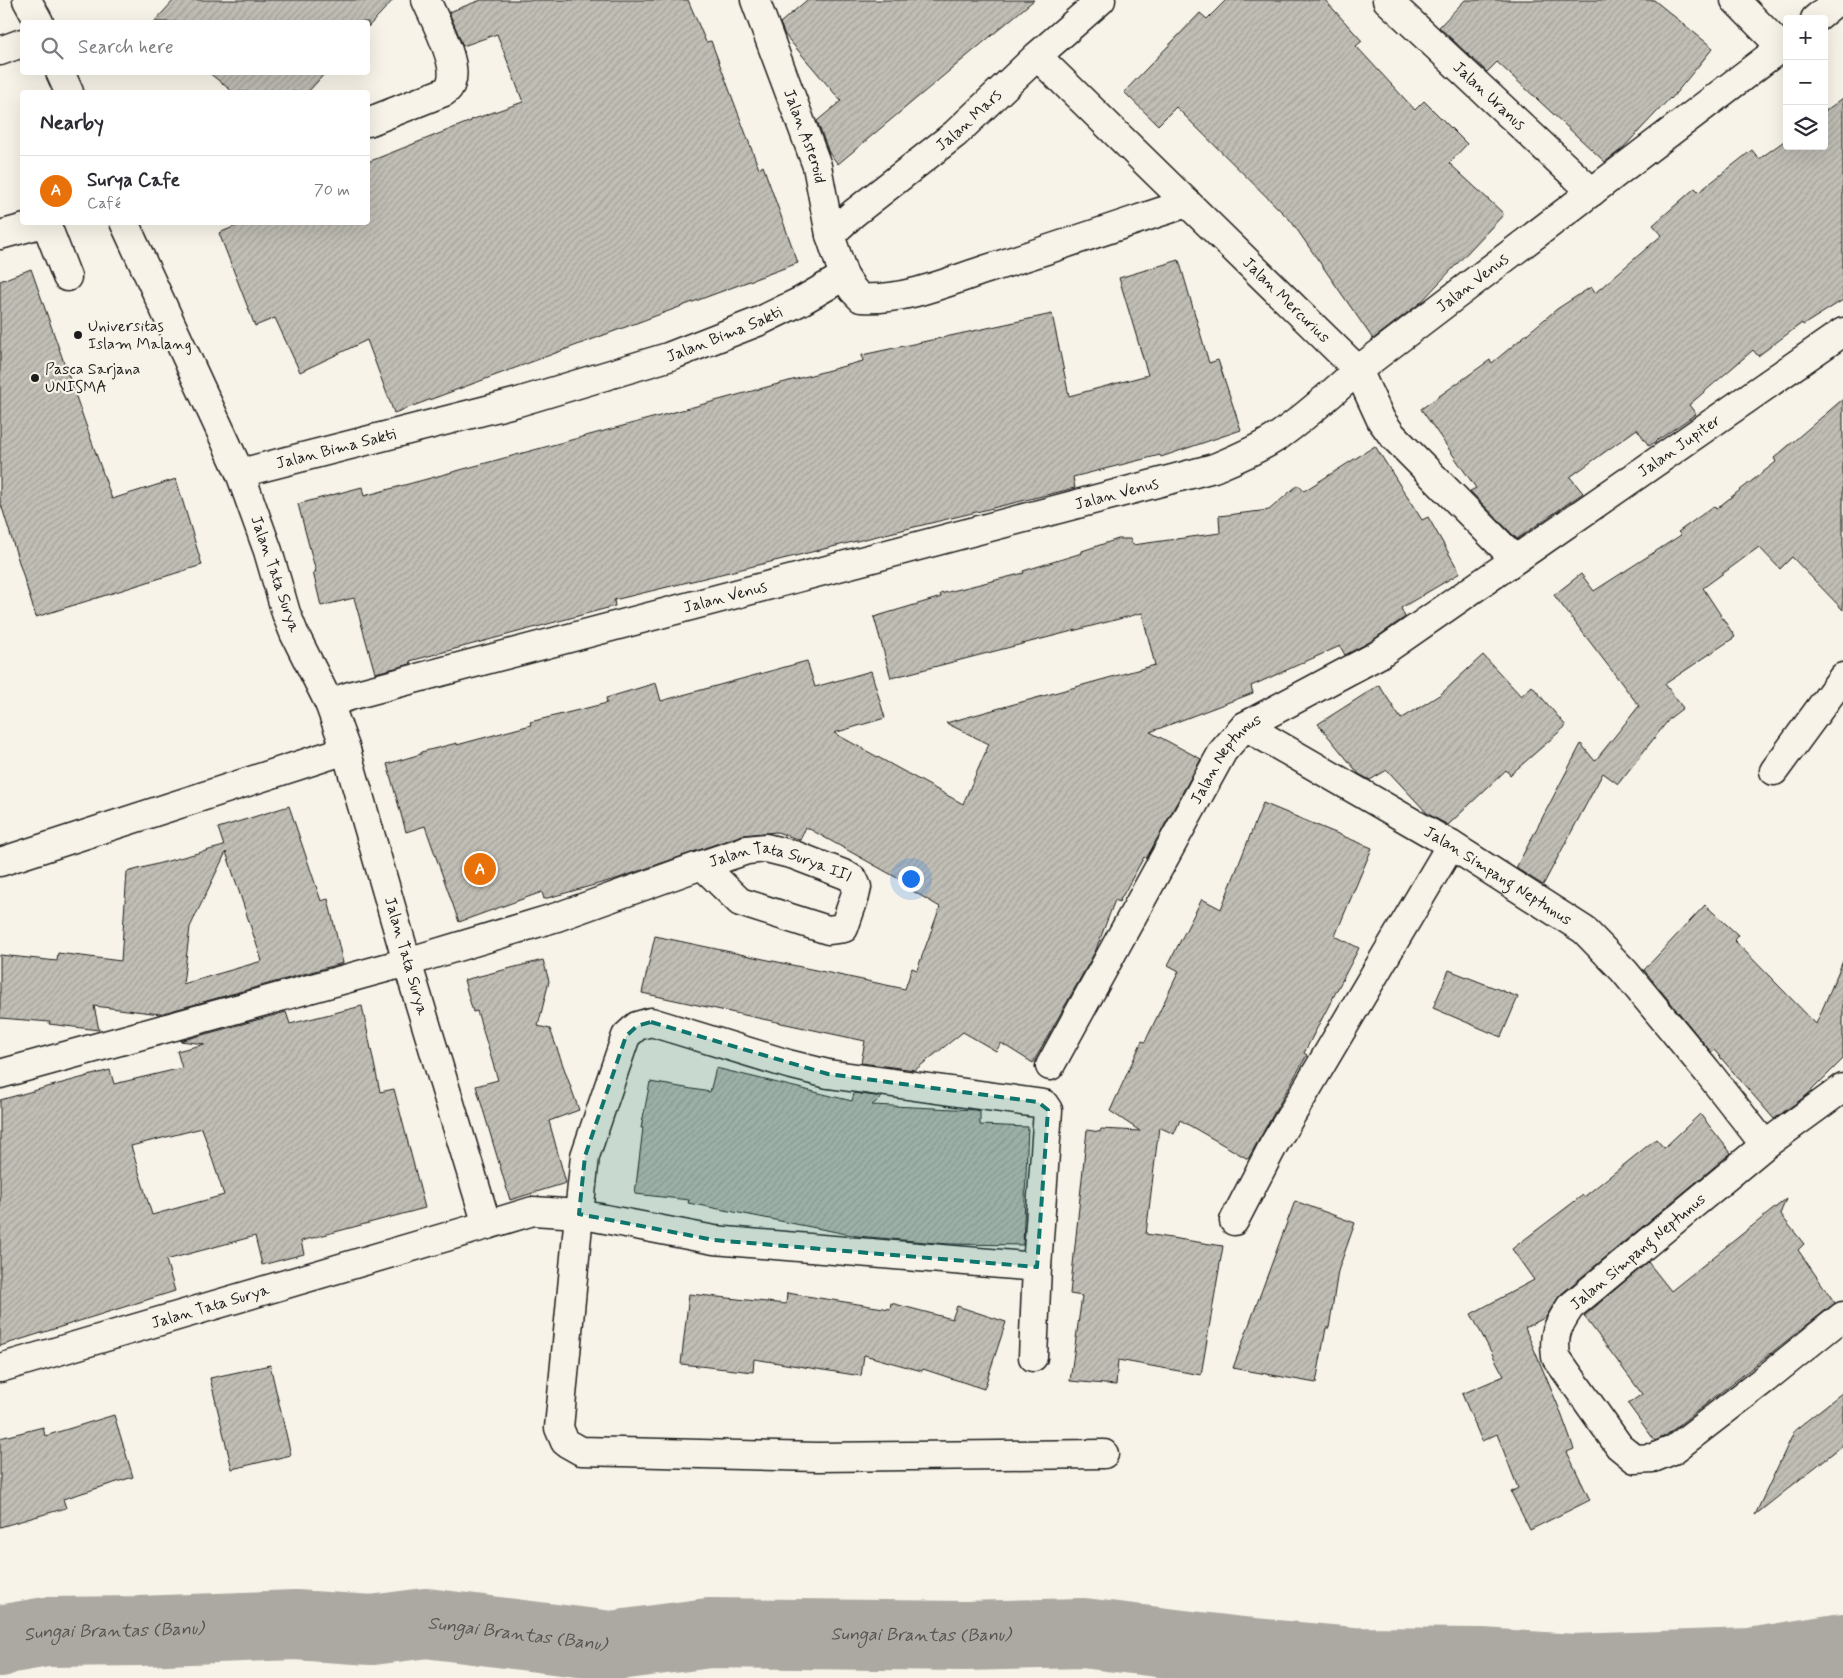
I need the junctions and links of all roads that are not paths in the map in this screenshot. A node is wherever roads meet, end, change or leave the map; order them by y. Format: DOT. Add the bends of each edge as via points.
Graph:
graph roads {
  1 [pos="28,0"];
  2 [pos="426,0"];
  3 [pos="755,0"];
  4 [pos="1101,0"];
  5 [pos="1387,0"];
  6 [pos="1736,0"];
  7 [pos="1838,0"];
  8 [pos="1820,15"];
  9 [pos="37,20"];
  10 [pos="20,44"];
  11 [pos="1783,44"];
  12 [pos="1783,46"];
  13 [pos="0,51"];
  14 [pos="1037,56"];
  15 [pos="61,75"];
  16 [pos="68,90"];
  17 [pos="370,121"];
  18 [pos="1592,192"];
  19 [pos="1187,203"];
  20 [pos="38,225"];
  21 [pos="47,225"];
  22 [pos="125,225"];
  23 [pos="0,235"];
  24 [pos="830,235"];
  25 [pos="844,276"];
  26 [pos="67,277"];
  27 [pos="1843,332"];
  28 [pos="1358,370"];
  29 [pos="240,473"];
  30 [pos="1515,559"];
  31 [pos="1843,677"];
  32 [pos="329,703"];
  33 [pos="1245,726"];
  34 [pos="346,750"];
  35 [pos="1774,771"];
  36 [pos="1451,844"];
  37 [pos="0,862"];
  38 [pos="702,864"];
  39 [pos="407,962"];
  40 [pos="1050,1066"];
  41 [pos="0,1074"];
  42 [pos="1843,1088"];
  43 [pos="1766,1145"];
  44 [pos="579,1214"];
  45 [pos="1234,1221"];
  46 [pos="487,1225"];
  47 [pos="1037,1267"];
  48 [pos="1843,1316"];
  49 [pos="1033,1357"];
  50 [pos="0,1368"];
  51 [pos="1104,1454"];
  1 -- 9 [label="street"];
  2 -- 17 [label="street" via="450,58 451,85 444,92"];
  3 -- 24 [label="street, Jalan Asteroid" via="817,166"];
  4 -- 14 [label="street, Jalan Mars"];
  5 -- 18 [label="street, Jalan Uranus"];
  6 -- 11 [label="street"];
  7 -- 8 [label="street"];
  10 -- 13 [label="street"];
  12 -- 18 [label="street, Jalan Venus"];
  14 -- 19 [label="street, Jalan Mercurius"];
  14 -- 24 [label="street, Jalan Mars" via="955,134"];
  15 -- 16 [label="street"];
  18 -- 28 [label="street, Jalan Venus"];
  19 -- 25 [label="street" via="893,298 861,298"];
  19 -- 28 [label="street, Jalan Mercurius"];
  20 -- 23 [label="street"];
  21 -- 26 [label="street"];
  22 -- 29 [label="street, Jalan Tata Surya"];
  24 -- 25 [label="street, Jalan Asteroid"];
  25 -- 29 [label="street, Jalan Bima Sakti" via="760,321 668,357 518,402"];
  27 -- 30 [label="street, Jalan Jupiter"];
  28 -- 30 [label="street, Jalan Mercurius" via="1381,420 1392,435"];
  28 -- 32 [label="street, Jalan Venus" via="1277,437 1214,468"];
  29 -- 32 [label="street, Jalan Tata Surya" via="286,614"];
  30 -- 33 [label="street, Jalan Neptunus" via="1378,655"];
  31 -- 35 [label="street"];
  32 -- 34 [label="street, Jalan Tata Surya"];
  33 -- 36 [label="street, Jalan Simpang Neptunus"];
  33 -- 40 [label="street, Jalan Neptunus" via="1223,751"];
  34 -- 37 [label="street"];
  34 -- 39 [label="street, Jalan Tata Surya"];
  36 -- 43 [label="street, Jalan Simpang Neptunus" via="1584,930 1624,971"];
  36 -- 45 [label="street" via="1273,1146"];
  38 -- 38 [label="street, Jalan Tata Surya III" via="740,902 828,930 844,928 857,887 854,880 846,875 766,848 747,850"];
  38 -- 39 [label="street, Jalan Tata Surya III" via="557,917"];
  39 -- 41 [label="street, Jalan Tata Surya III"];
  39 -- 46 [label="street, Jalan Tata Surya"];
  42 -- 43 [label="street, Jalan Simpang Neptunus"];
  43 -- 48 [label="street, Jalan Simpang Neptunus" via="1570,1307 1558,1324 1554,1340 1556,1357 1619,1446 1635,1458 1653,1458 1673,1450"];
  44 -- 46 [label="street" via="533,1211"];
  44 -- 47 [label="street" via="714,1240"];
  44 -- 47 [label="street" via="585,1156 626,1036 637,1026 651,1022 828,1074 1044,1104 1048,1110"];
  44 -- 51 [label="street" via="559,1428 565,1442 581,1451 818,1457"];
  46 -- 50 [label="street, Jalan Tata Surya"];
  47 -- 49 [label="street"];
}
